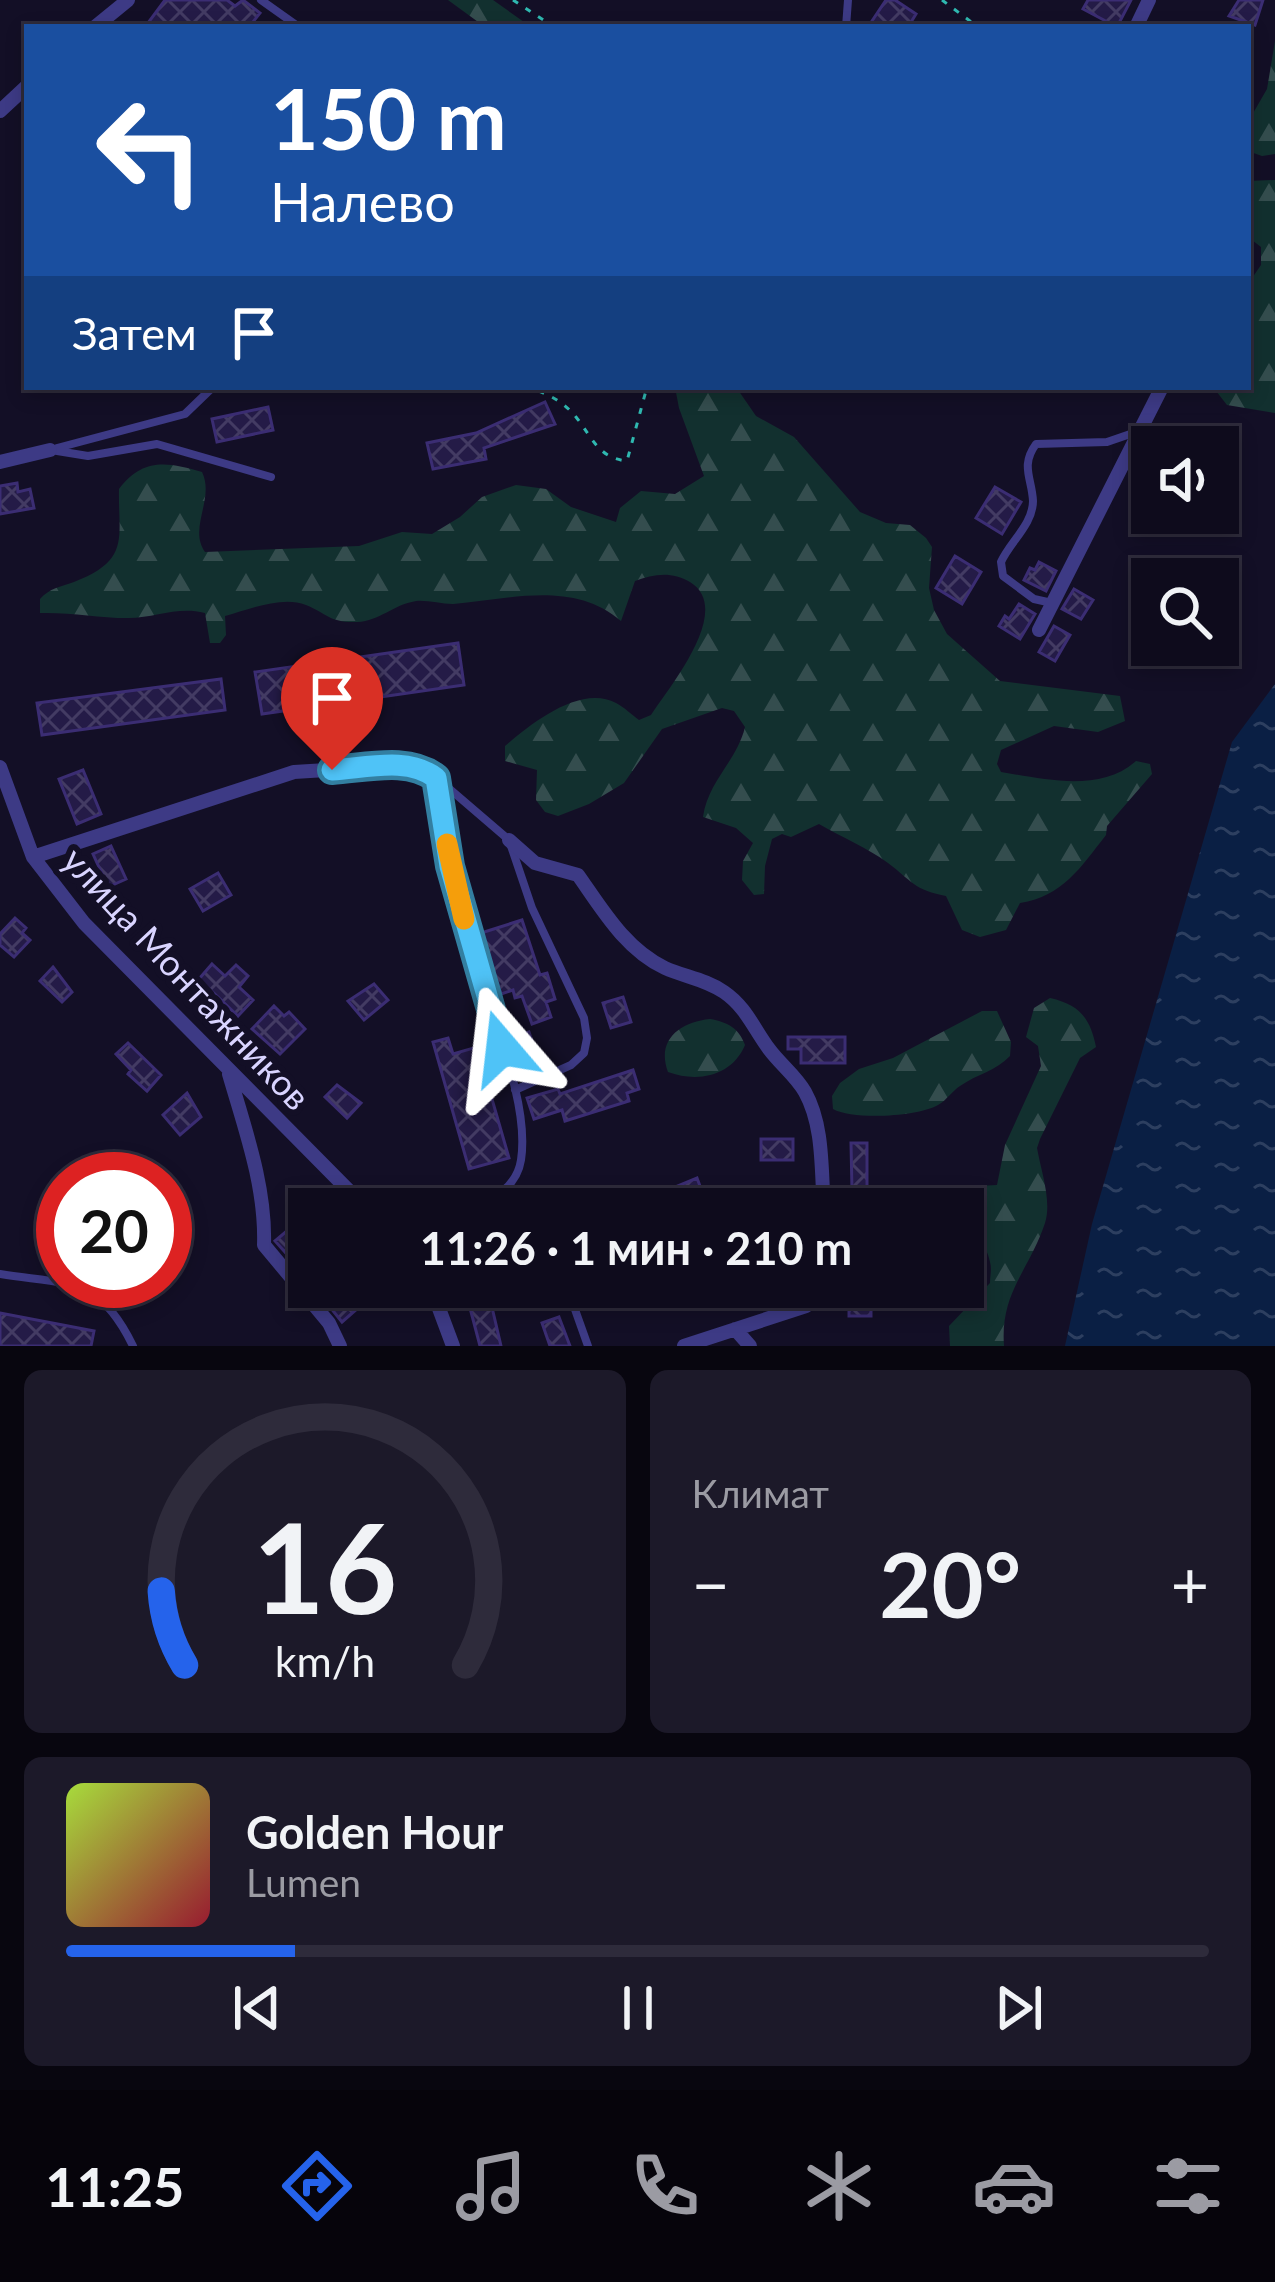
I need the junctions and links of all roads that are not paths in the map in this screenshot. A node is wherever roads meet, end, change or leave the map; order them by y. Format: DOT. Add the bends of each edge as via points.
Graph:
graph roads {
  1 [pos="128,0"];
  2 [pos="261,0"];
  3 [pos="99,24"];
  4 [pos="295,24"];
  5 [pos="24,89"];
  6 [pos="0,111"];
  7 [pos="210,390"];
  8 [pos="1160,390"];
  9 [pos="1141,426"];
  10 [pos="1131,433"];
  11 [pos="1131,446"];
  12 [pos="50,450"];
  13 [pos="0,462"];
  14 [pos="271,476"];
  15 [pos="1054,604"];
  16 [pos="1040,629"];
  17 [pos="0,766"];
  18 [pos="436,778"];
  19 [pos="509,840"];
  20 [pos="32,857"];
  21 [pos="228,1069"];
  22 [pos="515,1090"];
  23 [pos="346,1188"];
  24 [pos="507,1188"];
  25 [pos="823,1188"];
  26 [pos="0,1274"];
  27 [pos="439,1308"];
  28 [pos="575,1308"];
  29 [pos="800,1308"];
  30 [pos="735,1329"];
  31 [pos="133,1346"];
  32 [pos="340,1346"];
  33 [pos="453,1346"];
  34 [pos="589,1346"];
  35 [pos="683,1346"];
  36 [pos="750,1346"];
  1 -- 3 [label="street"];
  2 -- 4 [label="lane"];
  5 -- 6 [label="street"];
  7 -- 12 [label="lane" via="185,414"];
  8 -- 9 [label="street"];
  10 -- 15 [label="lane" via="1107,442 1036,444 1028,455 1034,504 1001,562 1003,576"];
  11 -- 15 [label="street"];
  12 -- 13 [label="street"];
  12 -- 14 [label="lane" via="88,456 158,444"];
  15 -- 16 [label="street"];
  17 -- 20 [label="street, улица Монтажников"];
  18 -- 19 [label="lane"];
  18 -- 20 [label="street" via="407,765 294,772"];
  18 -- 22 [label="lane" via="450,866"];
  19 -- 22 [label="lane" via="587,1038 571,1065"];
  19 -- 25 [label="street" via="535,863 578,875 607,921 653,961 736,1001 804,1089"];
  20 -- 21 [label="street, улица Монтажников" via="84,923"];
  21 -- 23 [label="street, улица Монтажников"];
  21 -- 32 [label="street" via="252,1153 264,1245"];
  22 -- 24 [label="lane" via="521,1159"];
  26 -- 31 [label="lane" via="103,1298"];
  27 -- 33 [label="street"];
  28 -- 34 [label="lane"];
  29 -- 30 [label="street"];
  30 -- 35 [label="street"];
  30 -- 36 [label="street"];
}
